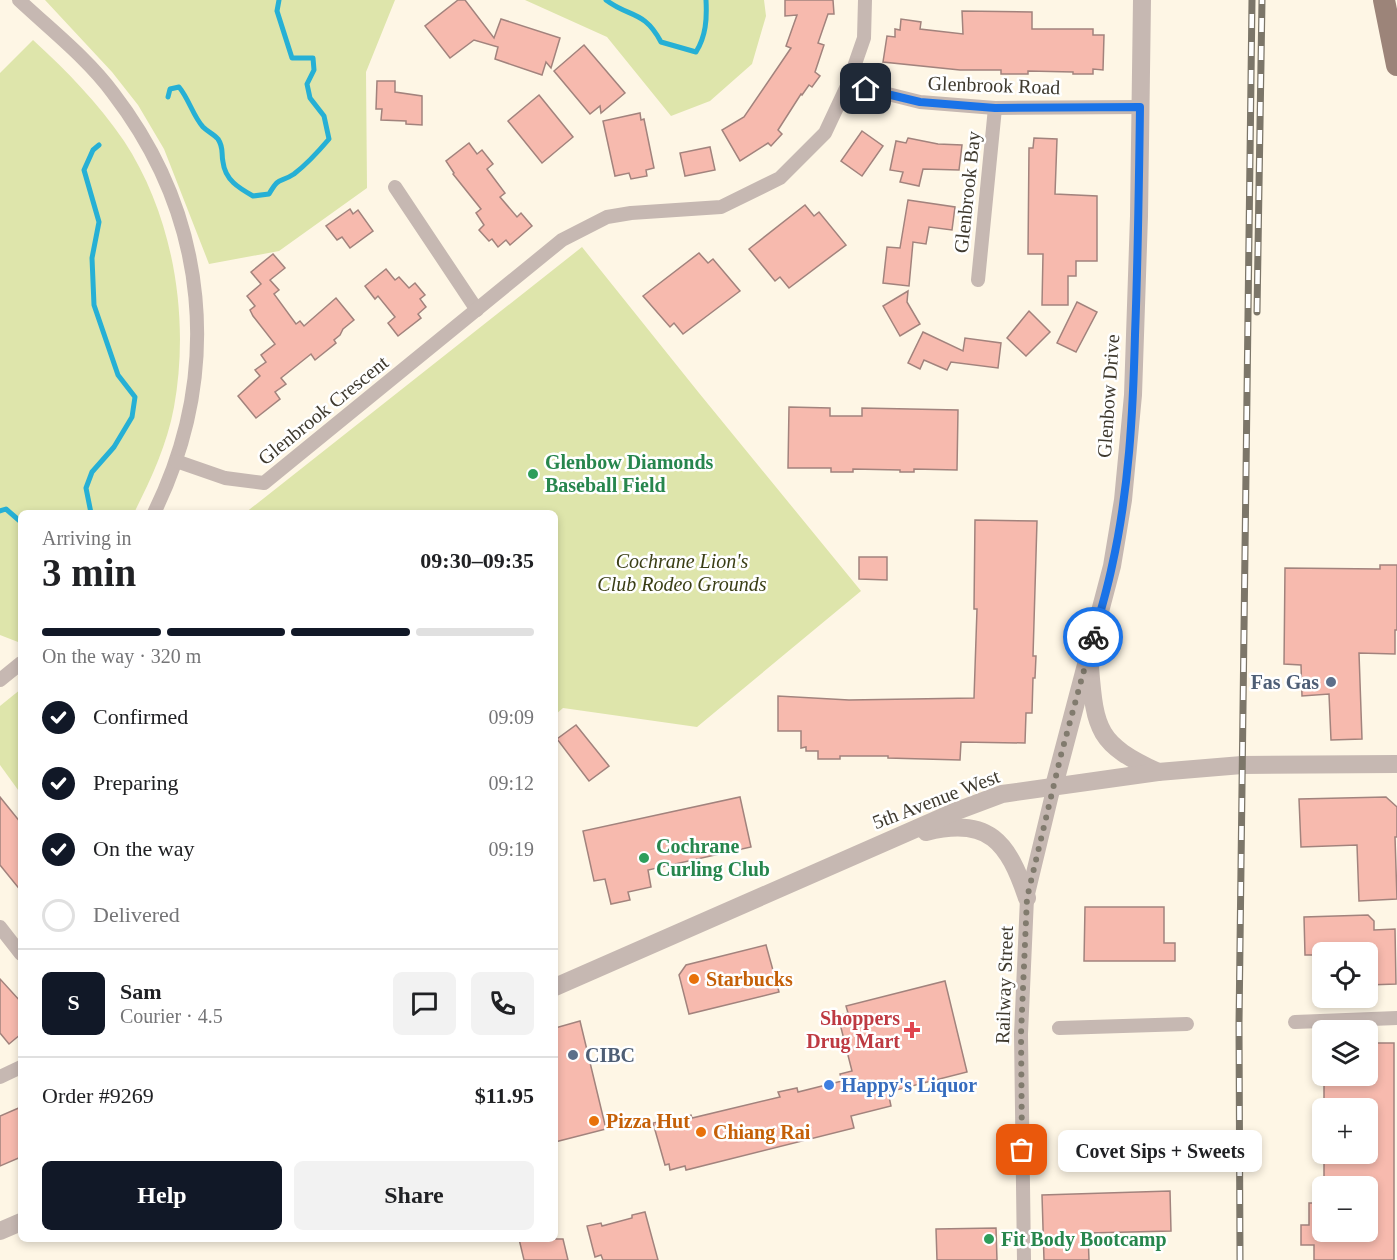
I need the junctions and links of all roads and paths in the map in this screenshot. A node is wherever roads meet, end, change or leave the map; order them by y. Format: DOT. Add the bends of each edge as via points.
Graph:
graph roads {
  1 [pos="19,0"];
  2 [pos="865,0"];
  3 [pos="1142,0"];
  4 [pos="1384,0"];
  5 [pos="1395,47"];
  6 [pos="1397,65"];
  7 [pos="848,84"];
  8 [pos="1140,107"];
  9 [pos="995,108"];
  10 [pos="394,187"];
  11 [pos="978,280"];
  12 [pos="477,310"];
  13 [pos="176,461"];
  14 [pos="155,510"];
  15 [pos="1089,654"];
  16 [pos="18,665"];
  17 [pos="0,680"];
  18 [pos="1397,764"];
  19 [pos="1158,772"];
  20 [pos="1054,786"];
  21 [pos="889,841"];
  22 [pos="1027,898"];
  23 [pos="0,927"];
  24 [pos="18,950"];
  25 [pos="558,986"];
  26 [pos="1397,1018"];
  27 [pos="1294,1022"];
  28 [pos="1187,1024"];
  29 [pos="1059,1028"];
  30 [pos="18,1068"];
  31 [pos="0,1077"];
  32 [pos="18,1223"];
  33 [pos="0,1231"];
  34 [pos="1024,1260"];
  1 -- 13 [label="street" via="112,91 143,136 175,207 192,274 198,344 190,409"];
  2 -- 7 [label="street, Glenbrook Crescent" via="864,38"];
  3 -- 8 [label="street, Glenbow Drive"];
  4 -- 5 [label="main road"];
  5 -- 6 [label="main road"];
  7 -- 9 [label="street, Glenbrook Road" via="920,102"];
  7 -- 12 [label="street, Glenbrook Crescent" via="825,134 780,178 721,207 607,218 562,240"];
  8 -- 9 [label="street, Glenbrook Road"];
  8 -- 15 [label="street, Glenbow Drive" via="1130,437 1113,566"];
  9 -- 11 [label="street, Glenbrook Bay"];
  10 -- 12 [label="street"];
  12 -- 13 [label="street, Glenbrook Crescent" via="264,483 225,478"];
  13 -- 14 [label="street"];
  15 -- 19 [label="street" via="1093,710 1098,724 1122,753"];
  15 -- 20 [label="street, Glenbow Drive"];
  16 -- 17 [label="street"];
  18 -- 19 [label="street, 5th Avenue West" via="1242,765"];
  19 -- 20 [label="street, 5th Avenue West"];
  20 -- 21 [label="street, 5th Avenue West" via="1002,794"];
  20 -- 22 [label="street, Railway Street"];
  21 -- 22 [label="street" via="959,826 975,829 1004,849 1018,870"];
  21 -- 25 [label="street, 5th Avenue West"];
  22 -- 34 [label="street, Railway Street" via="1021,1034"];
  23 -- 24 [label="street"];
  26 -- 27 [label="street"];
  28 -- 29 [label="street"];
  30 -- 31 [label="street"];
  32 -- 33 [label="street"];
}
